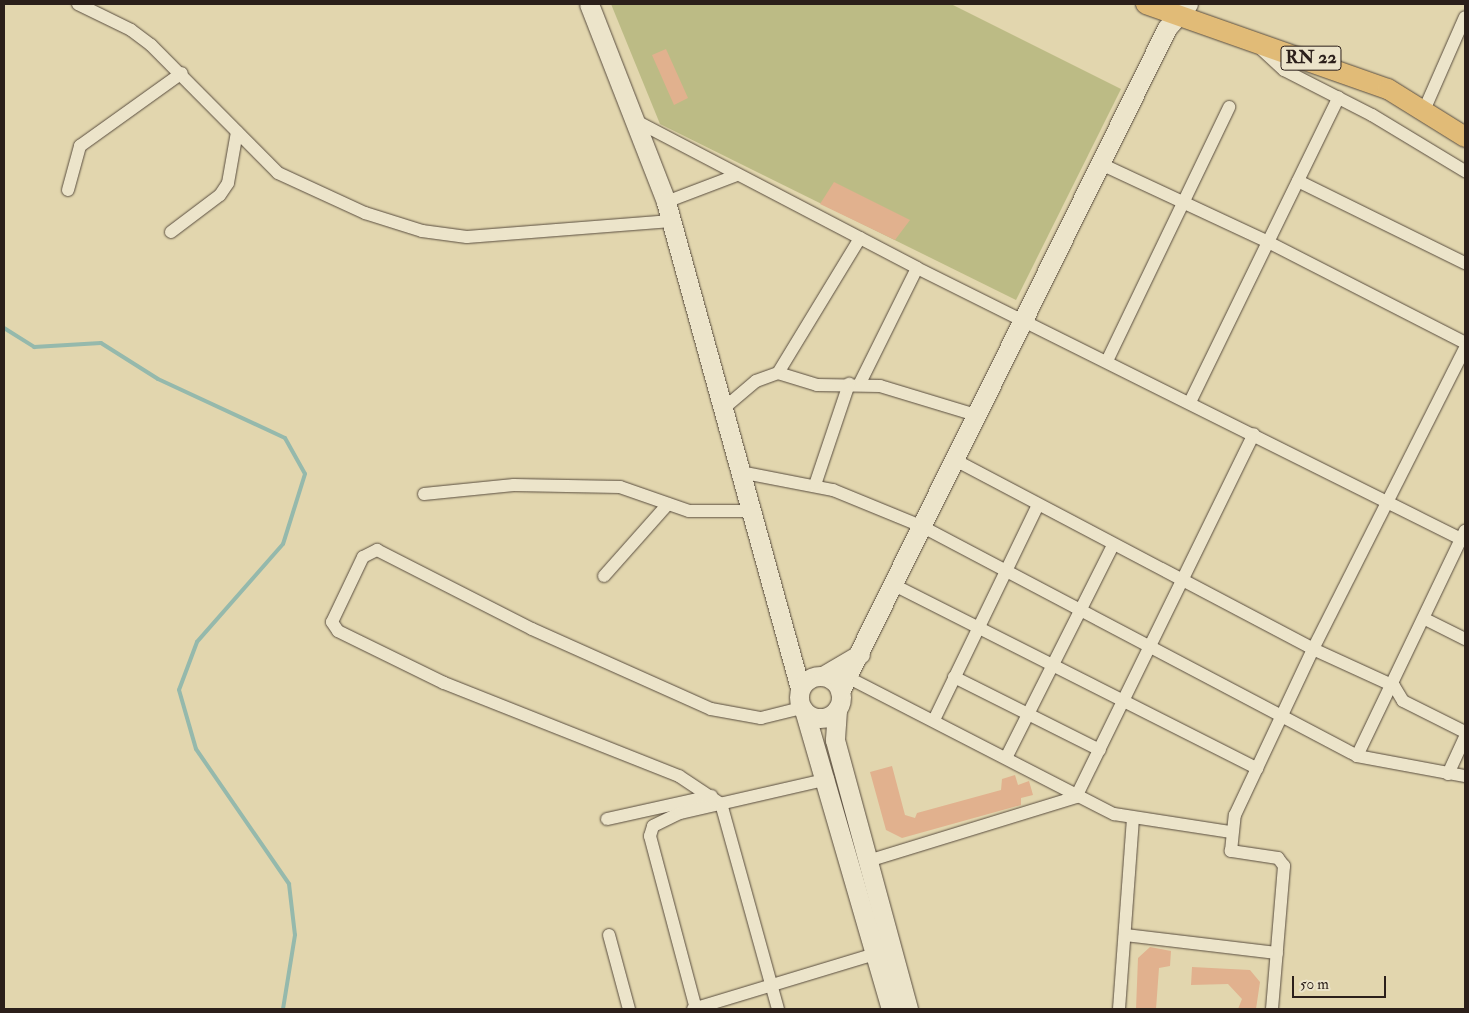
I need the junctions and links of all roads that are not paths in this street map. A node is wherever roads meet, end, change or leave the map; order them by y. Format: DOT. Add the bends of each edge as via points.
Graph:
graph roads {
  1 [pos="78,4"];
  2 [pos="590,4"];
  3 [pos="1146,4"];
  4 [pos="1174,12"];
  5 [pos="1465,17"];
  6 [pos="1251,38"];
  7 [pos="182,73"];
  8 [pos="1339,97"];
  9 [pos="1229,107"];
  10 [pos="1425,108"];
  11 [pos="638,122"];
  12 [pos="237,132"];
  13 [pos="1465,137"];
  14 [pos="1101,164"];
  15 [pos="1465,171"];
  16 [pos="737,175"];
  17 [pos="1298,181"];
  18 [pos="68,190"];
  19 [pos="666,202"];
  20 [pos="1182,203"];
  21 [pos="671,221"];
  22 [pos="171,232"];
  23 [pos="860,238"];
  24 [pos="1268,242"];
  25 [pos="1465,263"];
  26 [pos="917,268"];
  27 [pos="1023,319"];
  28 [pos="1465,343"];
  29 [pos="1465,348"];
  30 [pos="1107,361"];
  31 [pos="778,373"];
  32 [pos="854,384"];
  33 [pos="1190,402"];
  34 [pos="723,409"];
  35 [pos="976,415"];
  36 [pos="1254,434"];
  37 [pos="955,460"];
  38 [pos="740,472"];
  39 [pos="815,485"];
  40 [pos="424,494"];
  41 [pos="1386,503"];
  42 [pos="668,504"];
  43 [pos="1038,504"];
  44 [pos="749,511"];
  45 [pos="923,527"];
  46 [pos="1464,537"];
  47 [pos="1113,544"];
  48 [pos="1004,570"];
  49 [pos="604,576"];
  50 [pos="1182,580"];
  51 [pos="894,585"];
  52 [pos="1080,609"];
  53 [pos="1425,619"];
  54 [pos="978,627"];
  55 [pos="1465,638"];
  56 [pos="1149,646"];
  57 [pos="1313,649"];
  58 [pos="860,654"];
  59 [pos="790,659"];
  60 [pos="1053,664"];
  61 [pos="819,676"];
  62 [pos="954,676"];
  63 [pos="845,685"];
  64 [pos="1394,686"];
  65 [pos="800,688"];
  66 [pos="1123,698"];
  67 [pos="803,710"];
  68 [pos="836,710"];
  69 [pos="1028,715"];
  70 [pos="1280,715"];
  71 [pos="934,720"];
  72 [pos="1465,732"];
  73 [pos="1465,737"];
  74 [pos="1100,750"];
  75 [pos="1357,756"];
  76 [pos="1006,758"];
  77 [pos="1257,768"];
  78 [pos="1448,774"];
  79 [pos="1465,776"];
  80 [pos="828,779"];
  81 [pos="711,796"];
  82 [pos="1076,797"];
  83 [pos="721,804"];
  84 [pos="607,819"];
  85 [pos="1133,820"];
  86 [pos="1230,832"];
  87 [pos="868,861"];
  88 [pos="1125,934"];
  89 [pos="609,936"];
  90 [pos="1277,953"];
  91 [pos="875,954"];
  92 [pos="772,984"];
  93 [pos="629,1009"];
  94 [pos="695,1009"];
  95 [pos="778,1009"];
  96 [pos="891,1009"];
  97 [pos="908,1009"];
  98 [pos="1119,1009"];
  99 [pos="1272,1009"];
  1 -- 7 [label="street" via="131,30"];
  2 -- 11 [label="main road"];
  3 -- 4 [label="main road, RN 22"];
  4 -- 6 [label="main road, RN 22"];
  4 -- 14 [label="main road"];
  5 -- 10 [label="street"];
  6 -- 8 [label="street" via="1284,70"];
  6 -- 10 [label="main road, RN 22" via="1344,70"];
  7 -- 12 [label="street"];
  7 -- 18 [label="street" via="80,146"];
  8 -- 15 [label="street"];
  8 -- 17 [label="street"];
  9 -- 20 [label="street"];
  10 -- 13 [label="main road, RN 22"];
  11 -- 16 [label="street"];
  11 -- 19 [label="main road"];
  12 -- 21 [label="street" via="278,173 316,194 422,231 476,237"];
  12 -- 22 [label="street" via="228,183 220,195"];
  14 -- 20 [label="street"];
  14 -- 27 [label="main road"];
  16 -- 19 [label="street"];
  16 -- 23 [label="street"];
  17 -- 24 [label="street"];
  17 -- 25 [label="street"];
  19 -- 21 [label="main road"];
  20 -- 24 [label="street"];
  20 -- 30 [label="street"];
  21 -- 34 [label="main road"];
  23 -- 26 [label="street"];
  23 -- 31 [label="street"];
  24 -- 28 [label="street"];
  24 -- 33 [label="street"];
  26 -- 27 [label="street"];
  26 -- 32 [label="street"];
  27 -- 30 [label="street"];
  27 -- 35 [label="main road"];
  29 -- 41 [label="street"];
  30 -- 33 [label="street"];
  31 -- 32 [label="street" via="817,385"];
  31 -- 34 [label="street" via="756,381"];
  32 -- 35 [label="street"];
  32 -- 39 [label="street"];
  33 -- 36 [label="street"];
  34 -- 38 [label="main road"];
  35 -- 37 [label="main road"];
  36 -- 41 [label="street"];
  36 -- 50 [label="street"];
  37 -- 43 [label="street"];
  37 -- 45 [label="main road"];
  38 -- 39 [label="street"];
  38 -- 44 [label="main road"];
  39 -- 45 [label="street"];
  40 -- 42 [label="street" via="514,485 603,486 642,492"];
  41 -- 46 [label="street"];
  41 -- 57 [label="street"];
  42 -- 44 [label="street" via="707,514"];
  42 -- 49 [label="street"];
  43 -- 47 [label="street"];
  43 -- 48 [label="street"];
  44 -- 59 [label="main road"];
  45 -- 48 [label="street"];
  45 -- 51 [label="main road"];
  46 -- 53 [label="street"];
  47 -- 50 [label="street"];
  47 -- 52 [label="street"];
  48 -- 52 [label="street"];
  48 -- 54 [label="street"];
  50 -- 56 [label="street"];
  50 -- 57 [label="street"];
  51 -- 54 [label="street"];
  51 -- 58 [label="main road"];
  52 -- 56 [label="street"];
  52 -- 60 [label="street"];
  53 -- 55 [label="street"];
  53 -- 64 [label="street"];
  54 -- 60 [label="street"];
  54 -- 62 [label="street"];
  56 -- 66 [label="street"];
  56 -- 70 [label="street"];
  57 -- 64 [label="street"];
  57 -- 70 [label="street"];
  58 -- 61 [label="main road"];
  58 -- 63 [label="main road"];
  59 -- 61 [label="main road"];
  59 -- 65 [label="main road"];
  60 -- 66 [label="street"];
  60 -- 69 [label="street"];
  61 -- 63 [label="main road"];
  61 -- 65 [label="main road"];
  62 -- 69 [label="street"];
  62 -- 71 [label="street"];
  63 -- 68 [label="main road"];
  63 -- 71 [label="street"];
  64 -- 72 [label="street" via="1403,701"];
  64 -- 75 [label="street"];
  65 -- 67 [label="main road"];
  66 -- 74 [label="street"];
  66 -- 77 [label="street"];
  67 -- 68 [label="main road" via="825,718"];
  67 -- 80 [label="main road"];
  67 -- 81 [label="street" via="760,718 711,709 532,629 384,552 373,549 363,557 332,622 334,629 444,683 631,755"];
  68 -- 87 [label="main road" via="835,740"];
  69 -- 74 [label="street"];
  69 -- 76 [label="street"];
  70 -- 75 [label="street"];
  70 -- 77 [label="street"];
  71 -- 76 [label="street"];
  73 -- 78 [label="street"];
  74 -- 82 [label="street"];
  75 -- 78 [label="street"];
  76 -- 82 [label="street"];
  77 -- 86 [label="street"];
  78 -- 79 [label="street"];
  80 -- 83 [label="street"];
  80 -- 91 [label="main road"];
  81 -- 83 [label="street"];
  81 -- 84 [label="street"];
  82 -- 85 [label="street"];
  82 -- 87 [label="street"];
  83 -- 92 [label="street"];
  83 -- 94 [label="street" via="663,819 653,826 650,836"];
  85 -- 86 [label="street"];
  85 -- 88 [label="street"];
  86 -- 90 [label="street" via="1228,846 1234,853 1278,858 1284,866"];
  87 -- 97 [label="main road"];
  88 -- 90 [label="street"];
  88 -- 98 [label="street"];
  89 -- 93 [label="street"];
  90 -- 99 [label="street"];
  91 -- 92 [label="street"];
  91 -- 96 [label="main road"];
  92 -- 94 [label="street"];
  92 -- 95 [label="street"];
}
